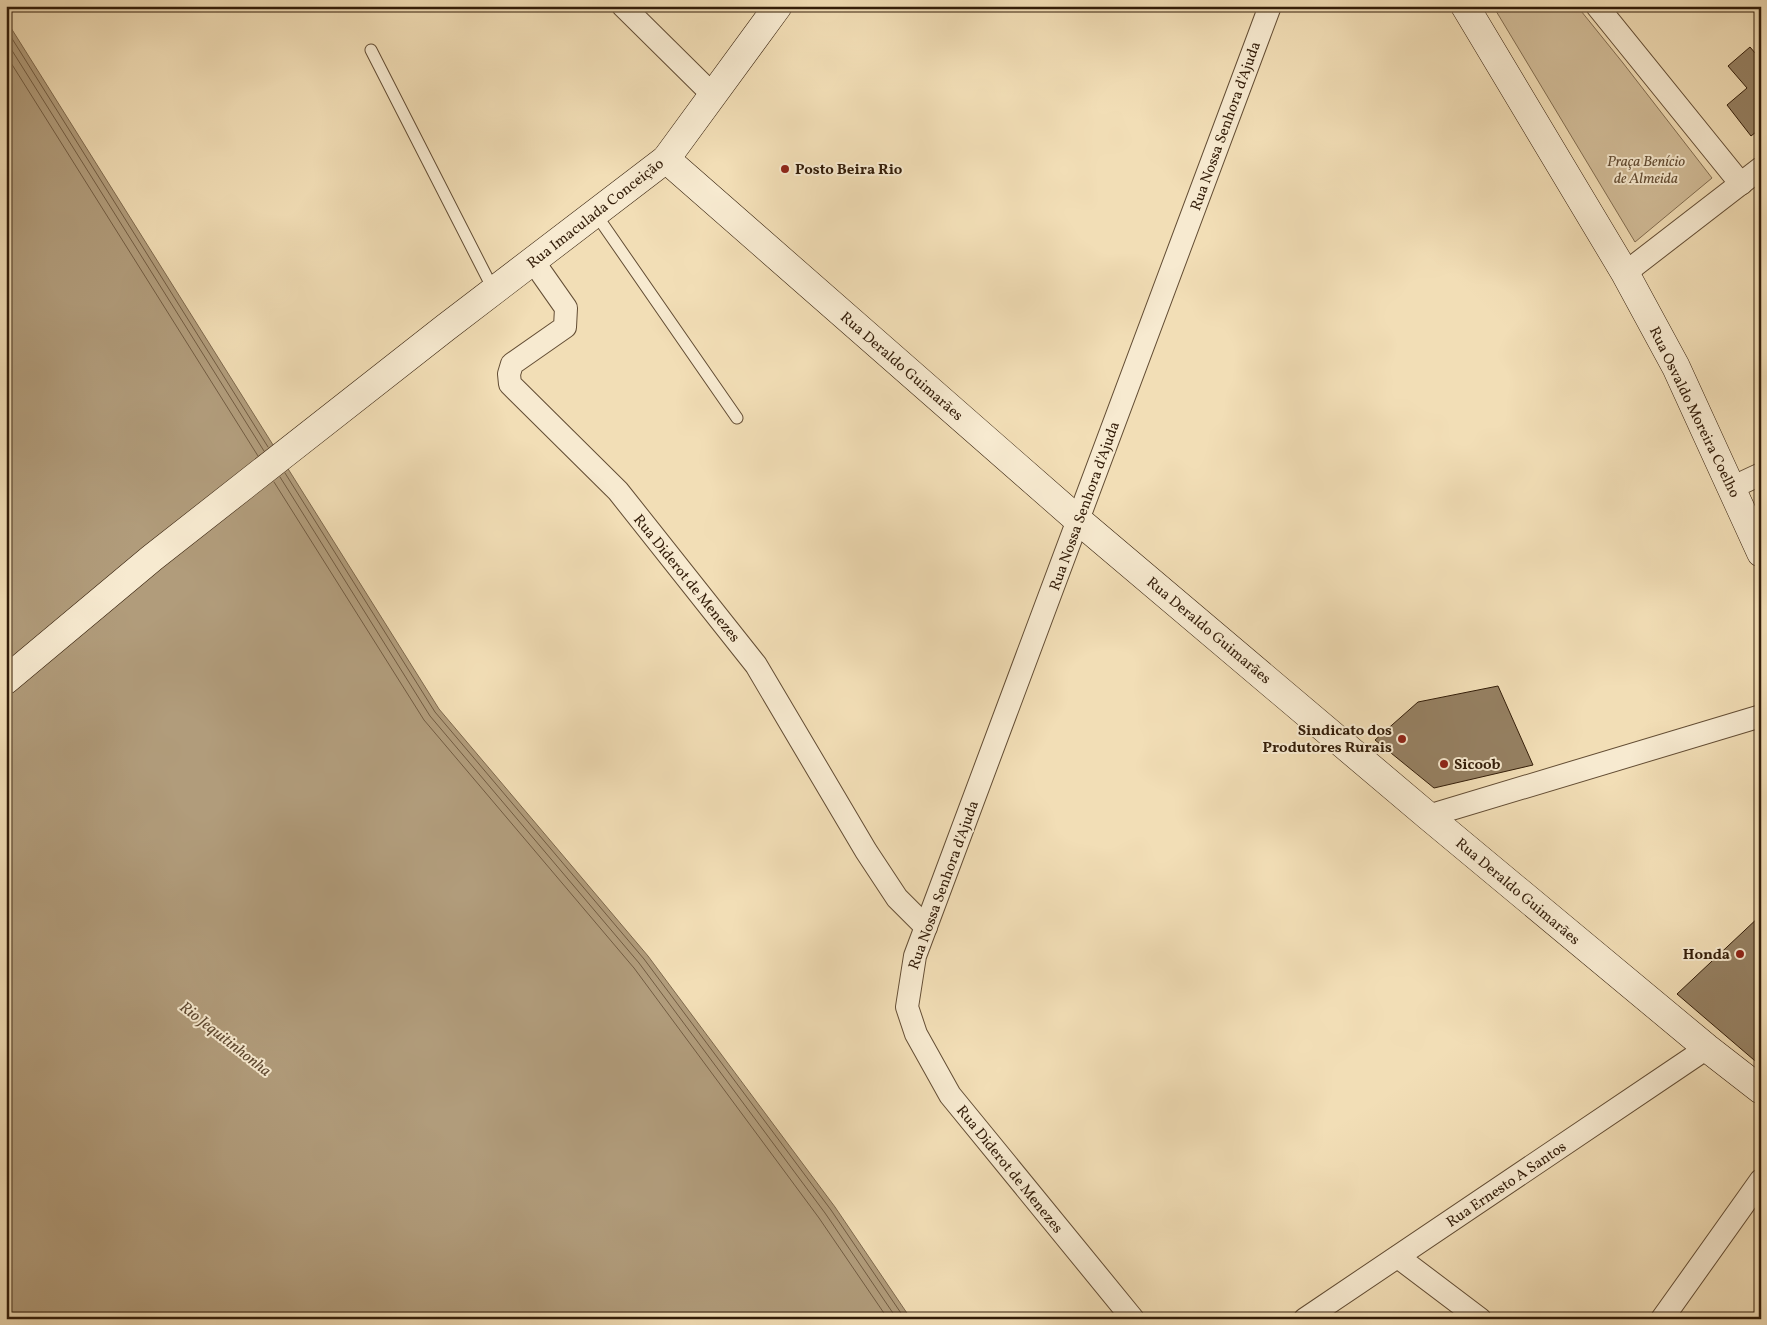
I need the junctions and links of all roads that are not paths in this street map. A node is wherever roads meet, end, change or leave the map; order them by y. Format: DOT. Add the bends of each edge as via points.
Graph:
graph roads {
  1 [pos="623,6"];
  2 [pos="778,6"];
  3 [pos="1270,6"];
  4 [pos="1465,6"];
  5 [pos="1597,6"];
  6 [pos="372,50"];
  7 [pos="714,95"];
  8 [pos="666,159"];
  9 [pos="1761,168"];
  10 [pos="1741,184"];
  11 [pos="595,213"];
  12 [pos="533,261"];
  13 [pos="1625,273"];
  14 [pos="494,291"];
  15 [pos="737,418"];
  16 [pos="1761,474"];
  17 [pos="1732,488"];
  18 [pos="1078,520"];
  19 [pos="1761,553"];
  20 [pos="6,680"];
  21 [pos="1761,716"];
  22 [pos="1428,816"];
  23 [pos="926,927"];
  24 [pos="907,1007"];
  25 [pos="1707,1048"];
  26 [pos="1761,1090"];
  27 [pos="1761,1180"];
  28 [pos="1398,1257"];
  29 [pos="1133,1319"];
  30 [pos="1305,1319"];
  31 [pos="1480,1319"];
  32 [pos="1662,1319"];
  1 -- 7 [label="street"];
  2 -- 7 [label="main road, Rua Imaculada Conceição"];
  3 -- 18 [label="street, Rua Nossa Senhora d'Ajuda"];
  4 -- 13 [label="main road"];
  5 -- 10 [label="street"];
  6 -- 14 [label="lane"];
  7 -- 8 [label="main road, Rua Imaculada Conceição"];
  8 -- 11 [label="main road, Rua Imaculada Conceição"];
  8 -- 18 [label="main road, Rua Deraldo Guimarães"];
  9 -- 10 [label="street"];
  10 -- 13 [label="street"];
  11 -- 12 [label="main road, Rua Imaculada Conceição"];
  11 -- 15 [label="lane"];
  12 -- 14 [label="main road, Rua Imaculada Conceição"];
  12 -- 23 [label="street, Rua Diderot de Menezes" via="566,308 565,327 512,364 508,374 510,384 618,491 756,665 866,851 898,898"];
  13 -- 17 [label="main road, Rua Osvaldo Moreira Coelho" via="1676,367"];
  14 -- 20 [label="main road, Rua Imaculada Conceição" via="152,558"];
  16 -- 17 [label="street"];
  17 -- 19 [label="main road, Rua Osvaldo Moreira Coelho"];
  18 -- 22 [label="main road, Rua Deraldo Guimarães"];
  18 -- 23 [label="street, Rua Nossa Senhora d'Ajuda"];
  21 -- 22 [label="street"];
  22 -- 25 [label="main road, Rua Deraldo Guimarães"];
  23 -- 24 [label="street, Rua Nossa Senhora d'Ajuda" via="915,956"];
  24 -- 29 [label="street, Rua Diderot de Menezes" via="916,1034 950,1095"];
  25 -- 26 [label="main road, Rua Deraldo Guimarães"];
  25 -- 28 [label="street, Rua Ernesto A Santos"];
  27 -- 32 [label="street"];
  28 -- 30 [label="street, Rua Ernesto A Santos"];
  28 -- 31 [label="street"];
}
